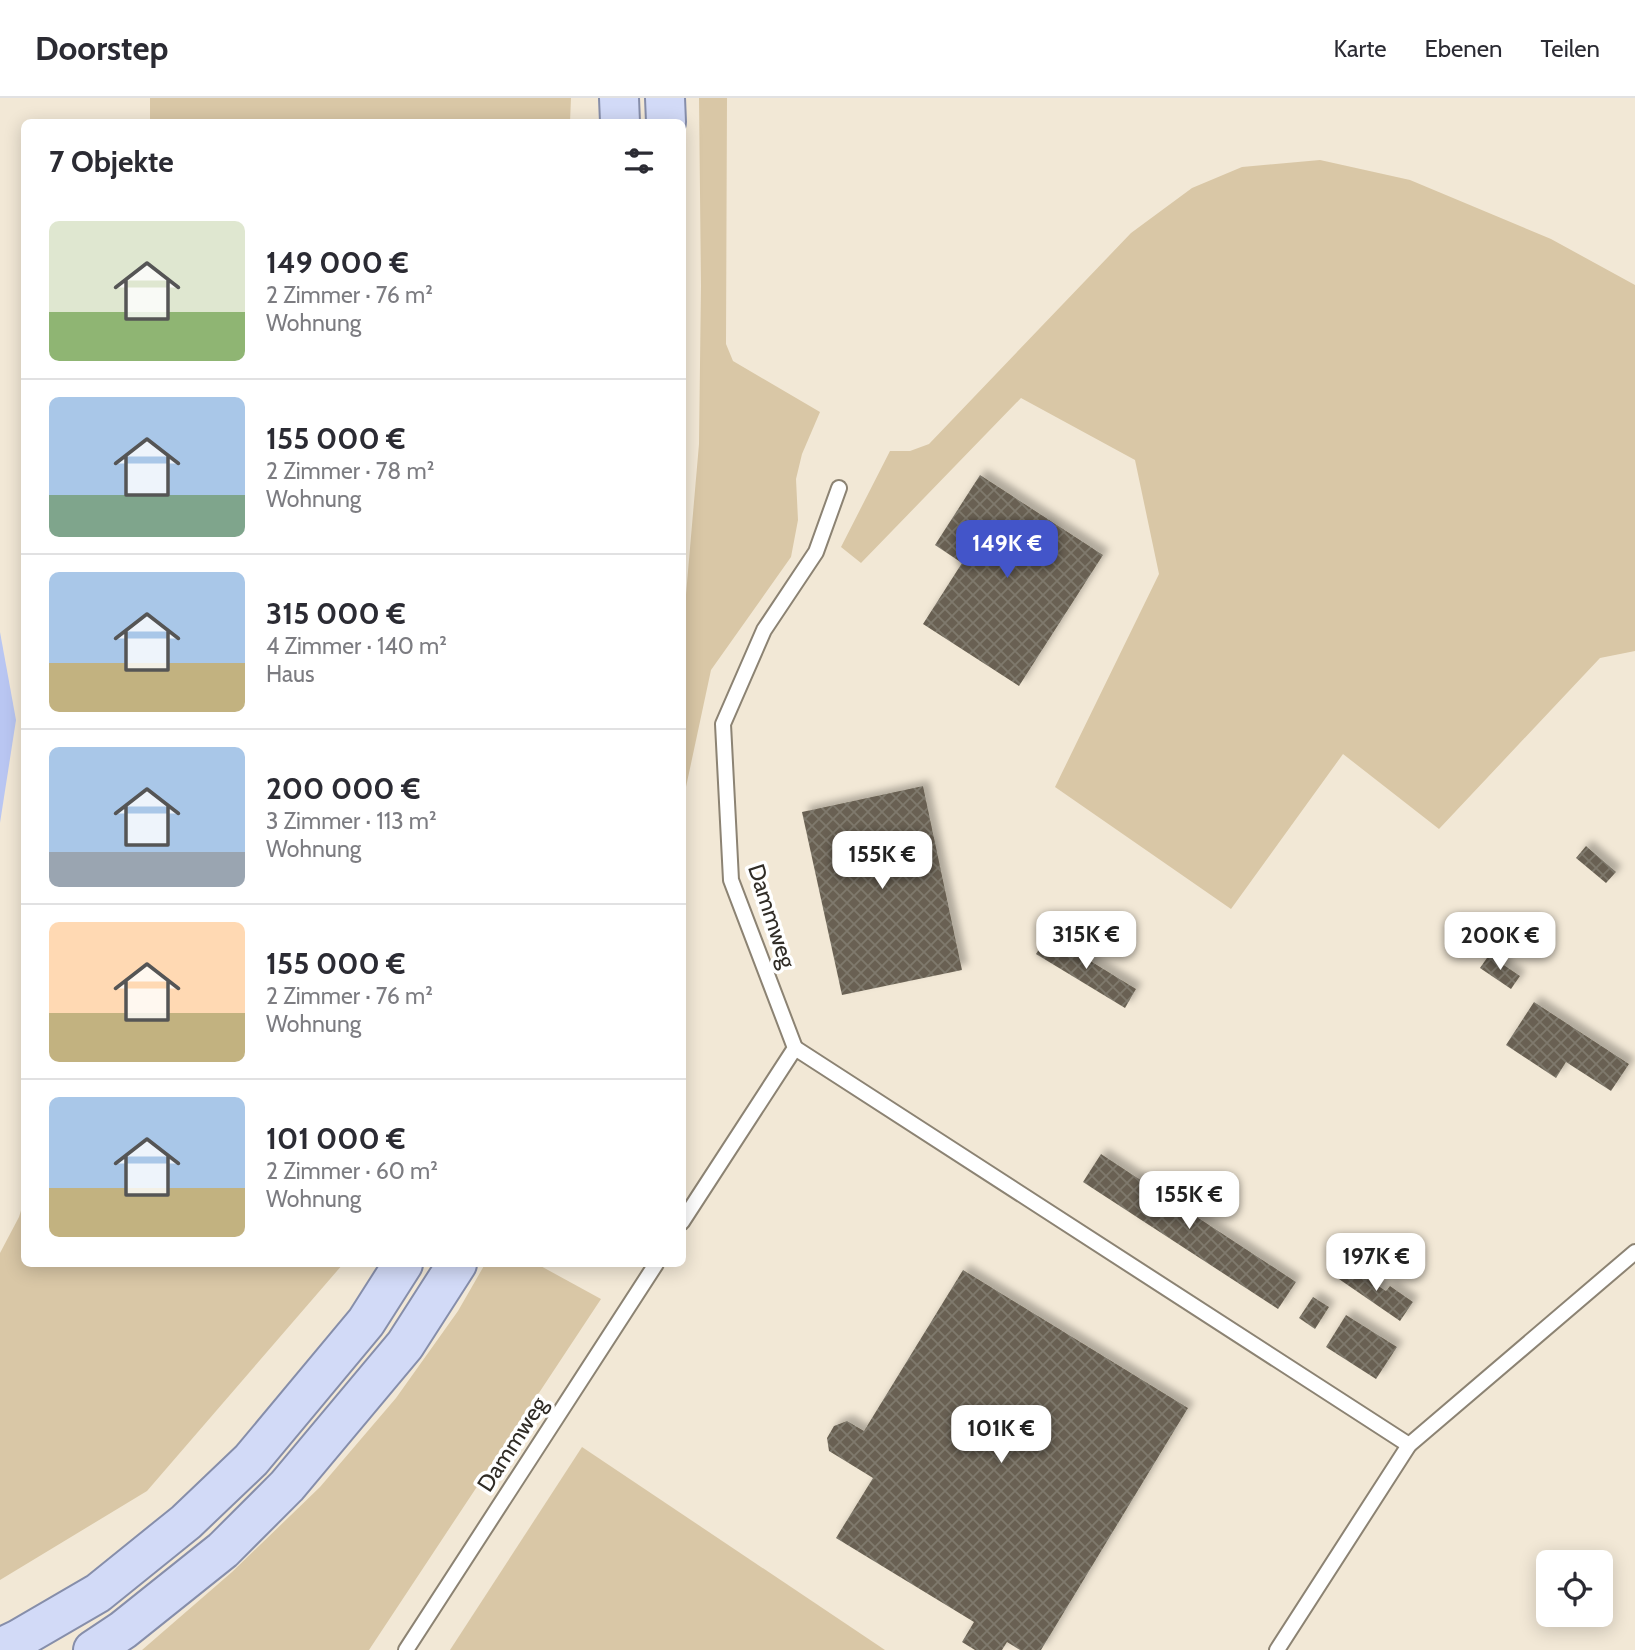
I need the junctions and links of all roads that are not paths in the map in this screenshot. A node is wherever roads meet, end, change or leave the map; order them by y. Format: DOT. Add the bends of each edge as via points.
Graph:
graph roads {
  1 [pos="620,98"];
  2 [pos="665,98"];
  3 [pos="620,119"];
  4 [pos="666,119"];
  5 [pos="839,488"];
  6 [pos="795,1048"];
  7 [pos="686,1216"];
  8 [pos="1635,1252"];
  9 [pos="401,1267"];
  10 [pos="455,1267"];
  11 [pos="654,1267"];
  12 [pos="1409,1445"];
  13 [pos="0,1648"];
  14 [pos="93,1650"];
  15 [pos="406,1650"];
  16 [pos="1278,1650"];
  1 -- 3 [label="main road"];
  2 -- 4 [label="main road"];
  5 -- 6 [label="lane, Dammweg" via="816,552 765,630 723,724 731,880"];
  6 -- 7 [label="lane"];
  6 -- 12 [label="lane"];
  8 -- 12 [label="lane"];
  9 -- 13 [label="main road" via="366,1322 251,1460 186,1522 98,1592"];
  10 -- 14 [label="main road" via="405,1345 287,1486 223,1550"];
  11 -- 15 [label="lane, Dammweg"];
  12 -- 16 [label="lane"];
}
